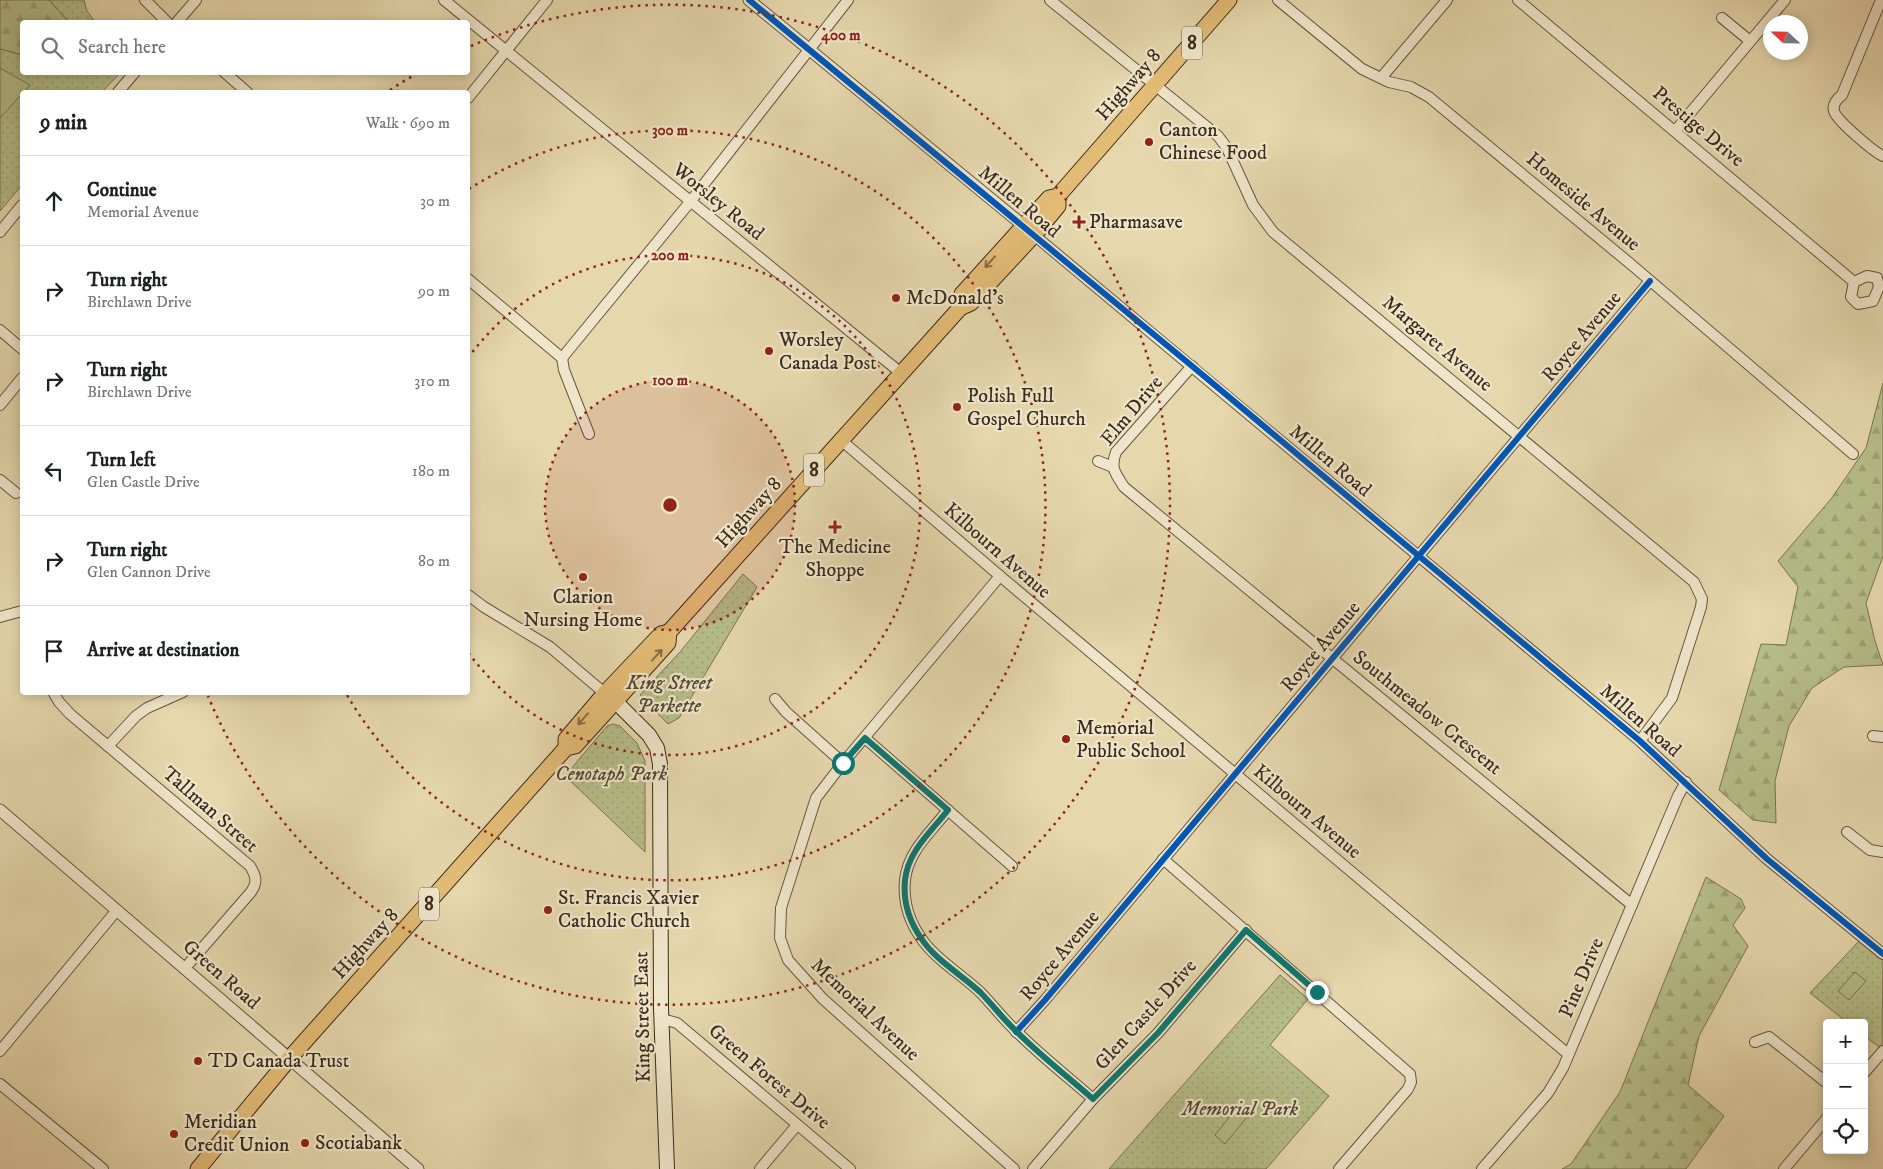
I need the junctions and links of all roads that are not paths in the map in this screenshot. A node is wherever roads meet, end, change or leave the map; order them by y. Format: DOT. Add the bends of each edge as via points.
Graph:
graph roads {
  1 [pos="145,0"];
  2 [pos="196,0"];
  3 [pos="444,0"];
  4 [pos="547,0"];
  5 [pos="749,0"];
  6 [pos="848,0"];
  7 [pos="1050,0"];
  8 [pos="1229,0"];
  9 [pos="1278,0"];
  10 [pos="1447,0"];
  11 [pos="1518,0"];
  12 [pos="1785,0"];
  13 [pos="1881,0"];
  14 [pos="1722,18"];
  15 [pos="165,20"];
  16 [pos="179,20"];
  17 [pos="468,20"];
  18 [pos="470,21"];
  19 [pos="1750,41"];
  20 [pos="809,49"];
  21 [pos="506,51"];
  22 [pos="132,75"];
  23 [pos="227,75"];
  24 [pos="1381,78"];
  25 [pos="1154,86"];
  26 [pos="120,90"];
  27 [pos="245,90"];
  28 [pos="470,96"];
  29 [pos="1676,131"];
  30 [pos="1883,156"];
  31 [pos="1058,196"];
  32 [pos="690,202"];
  33 [pos="20,212"];
  34 [pos="1022,225"];
  35 [pos="0,232"];
  36 [pos="1034,235"];
  37 [pos="470,281"];
  38 [pos="1650,281"];
  39 [pos="1854,282"];
  40 [pos="960,308"];
  41 [pos="0,330"];
  42 [pos="20,347"];
  43 [pos="562,358"];
  44 [pos="1192,366"];
  45 [pos="901,373"];
  46 [pos="20,380"];
  47 [pos="0,405"];
  48 [pos="589,434"];
  49 [pos="1520,436"];
  50 [pos="841,440"];
  51 [pos="1853,454"];
  52 [pos="1098,461"];
  53 [pos="1113,467"];
  54 [pos="0,480"];
  55 [pos="16,493"];
  56 [pos="1418,556"];
  57 [pos="1000,576"];
  58 [pos="470,597"];
  59 [pos="20,613"];
  60 [pos="0,617"];
  61 [pos="1333,659"];
  62 [pos="55,695"];
  63 [pos="175,695"];
  64 [pos="610,697"];
  65 [pos="775,698"];
  66 [pos="865,738"];
  67 [pos="1640,742"];
  68 [pos="108,746"];
  69 [pos="843,763"];
  70 [pos="1235,774"];
  71 [pos="1686,782"];
  72 [pos="0,810"];
  73 [pos="948,810"];
  74 [pos="1847,832"];
  75 [pos="1883,852"];
  76 [pos="1163,859"];
  77 [pos="1012,866"];
  78 [pos="1632,905"];
  79 [pos="117,910"];
  80 [pos="1246,930"];
  81 [pos="1883,954"];
  82 [pos="185,968"];
  83 [pos="662,1019"];
  84 [pos="1016,1032"];
  85 [pos="1754,1042"];
  86 [pos="0,1050"];
  87 [pos="1883,1051"];
  88 [pos="1568,1054"];
  89 [pos="289,1059"];
  90 [pos="1868,1068"];
  91 [pos="1823,1080"];
  92 [pos="0,1084"];
  93 [pos="1093,1099"];
  94 [pos="1823,1123"];
  95 [pos="797,1125"];
  96 [pos="103,1169"];
  97 [pos="198,1169"];
  98 [pos="418,1169"];
  99 [pos="667,1169"];
  100 [pos="760,1169"];
  101 [pos="850,1169"];
  102 [pos="1014,1169"];
  103 [pos="1033,1169"];
  104 [pos="1339,1169"];
  105 [pos="1482,1169"];
  106 [pos="1784,1169"];
  1 -- 15 [label="street"];
  2 -- 16 [label="street"];
  3 -- 17 [label="street, Worsley Road"];
  4 -- 21 [label="street"];
  5 -- 20 [label="street, Millen Road"];
  6 -- 20 [label="street"];
  7 -- 25 [label="street, Margaret Avenue"];
  8 -- 25 [label="main road, Highway 8 / 8"];
  9 -- 24 [label="street, Homeside Avenue" via="1362,69"];
  10 -- 24 [label="street"];
  11 -- 29 [label="street, Prestige Drive"];
  12 -- 19 [label="street"];
  13 -- 30 [label="street" via="1834,109 1837,117 1866,145"];
  14 -- 19 [label="street"];
  18 -- 21 [label="street, Worsley Road"];
  19 -- 29 [label="street"];
  20 -- 32 [label="street"];
  20 -- 34 [label="street, Millen Road"];
  21 -- 28 [label="street"];
  21 -- 32 [label="street, Worsley Road"];
  22 -- 26 [label="street"];
  23 -- 27 [label="street"];
  24 -- 38 [label="street, Homeside Avenue" via="1429,97"];
  25 -- 31 [label="main road, Highway 8 / 8"];
  25 -- 49 [label="street, Margaret Avenue" via="1218,136 1227,148 1253,205 1273,232"];
  29 -- 39 [label="street, Prestige Drive"];
  31 -- 34 [label="main road, Highway 8 / 8" via="1049,198"];
  31 -- 36 [label="main road, Highway 8 / 8" via="1058,206"];
  32 -- 43 [label="street"];
  32 -- 45 [label="street, Worsley Road"];
  33 -- 35 [label="street"];
  34 -- 36 [label="street, Millen Road"];
  34 -- 40 [label="main road, Highway 8 / 8, one-way" via="962,294"];
  36 -- 40 [label="main road, Highway 8 / 8" via="971,303"];
  36 -- 44 [label="street, Millen Road"];
  37 -- 43 [label="street"];
  38 -- 49 [label="street, Royce Avenue"];
  38 -- 51 [label="street, Homeside Avenue"];
  40 -- 45 [label="main road, Highway 8 / 8"];
  41 -- 42 [label="street"];
  43 -- 48 [label="street"];
  44 -- 53 [label="street, Elm Drive" via="1116,452"];
  44 -- 56 [label="street, Millen Road"];
  45 -- 50 [label="main road, Highway 8 / 8"];
  46 -- 47 [label="street"];
  49 -- 56 [label="street, Royce Avenue"];
  49 -- 67 [label="street, Margaret Avenue" via="1694,582 1702,599 1672,698"];
  50 -- 57 [label="street, Kilbourn Avenue"];
  50 -- 64 [label="main road, Highway 8 / 8" via="669,632 668,643"];
  52 -- 53 [label="street, Elm Drive"];
  53 -- 61 [label="street, Southmeadow Crescent" via="1134,496"];
  54 -- 55 [label="street"];
  56 -- 61 [label="street, Royce Avenue"];
  56 -- 67 [label="street, Millen Road"];
  57 -- 66 [label="street, Memorial Avenue"];
  57 -- 70 [label="street, Kilbourn Avenue"];
  58 -- 64 [label="street" via="550,647"];
  59 -- 60 [label="street"];
  61 -- 70 [label="street, Royce Avenue"];
  61 -- 78 [label="street, Southmeadow Crescent"];
  62 -- 68 [label="street, Tallman Street" via="64,708"];
  63 -- 68 [label="street" via="136,716"];
  64 -- 83 [label="main road, King Street East" via="649,736 657,748 660,764"];
  64 -- 89 [label="main road, Highway 8 / 8" via="574,746 566,748"];
  65 -- 69 [label="street" via="786,712"];
  66 -- 69 [label="street, Memorial Avenue"];
  66 -- 73 [label="street"];
  67 -- 71 [label="street, Millen Road"];
  68 -- 82 [label="street, Tallman Street" via="250,866 256,877 251,892"];
  69 -- 102 [label="street, Memorial Avenue" via="816,798 781,908 780,938 788,960 824,999"];
  70 -- 76 [label="street, Royce Avenue"];
  70 -- 88 [label="street, Kilbourn Avenue"];
  71 -- 78 [label="street, Pine Drive"];
  71 -- 81 [label="street, Millen Road" via="1766,859"];
  72 -- 79 [label="street, Green Road"];
  73 -- 77 [label="street"];
  73 -- 84 [label="street" via="912,856 905,880 906,906 922,940 980,992"];
  74 -- 75 [label="street" via="1870,850"];
  76 -- 80 [label="street"];
  76 -- 84 [label="street, Royce Avenue"];
  78 -- 88 [label="street, Pine Drive"];
  79 -- 82 [label="street, Green Road"];
  79 -- 86 [label="street"];
  80 -- 93 [label="street, Glen Castle Drive" via="1158,1033"];
  80 -- 104 [label="street" via="1410,1074 1408,1089"];
  82 -- 89 [label="street, Green Road"];
  83 -- 95 [label="street, Green Forest Drive" via="677,1023"];
  83 -- 99 [label="main road, King Street East"];
  84 -- 93 [label="street"];
  85 -- 91 [label="street" via="1769,1037"];
  87 -- 90 [label="street"];
  88 -- 105 [label="street, Pine Drive" via="1548,1093"];
  89 -- 97 [label="main road, Highway 8 / 8"];
  89 -- 98 [label="street, Green Road"];
  92 -- 96 [label="street"];
  93 -- 103 [label="street, Glen Castle Drive"];
  94 -- 106 [label="street"];
  95 -- 100 [label="street"];
  95 -- 101 [label="street, Green Forest Drive"];
}
